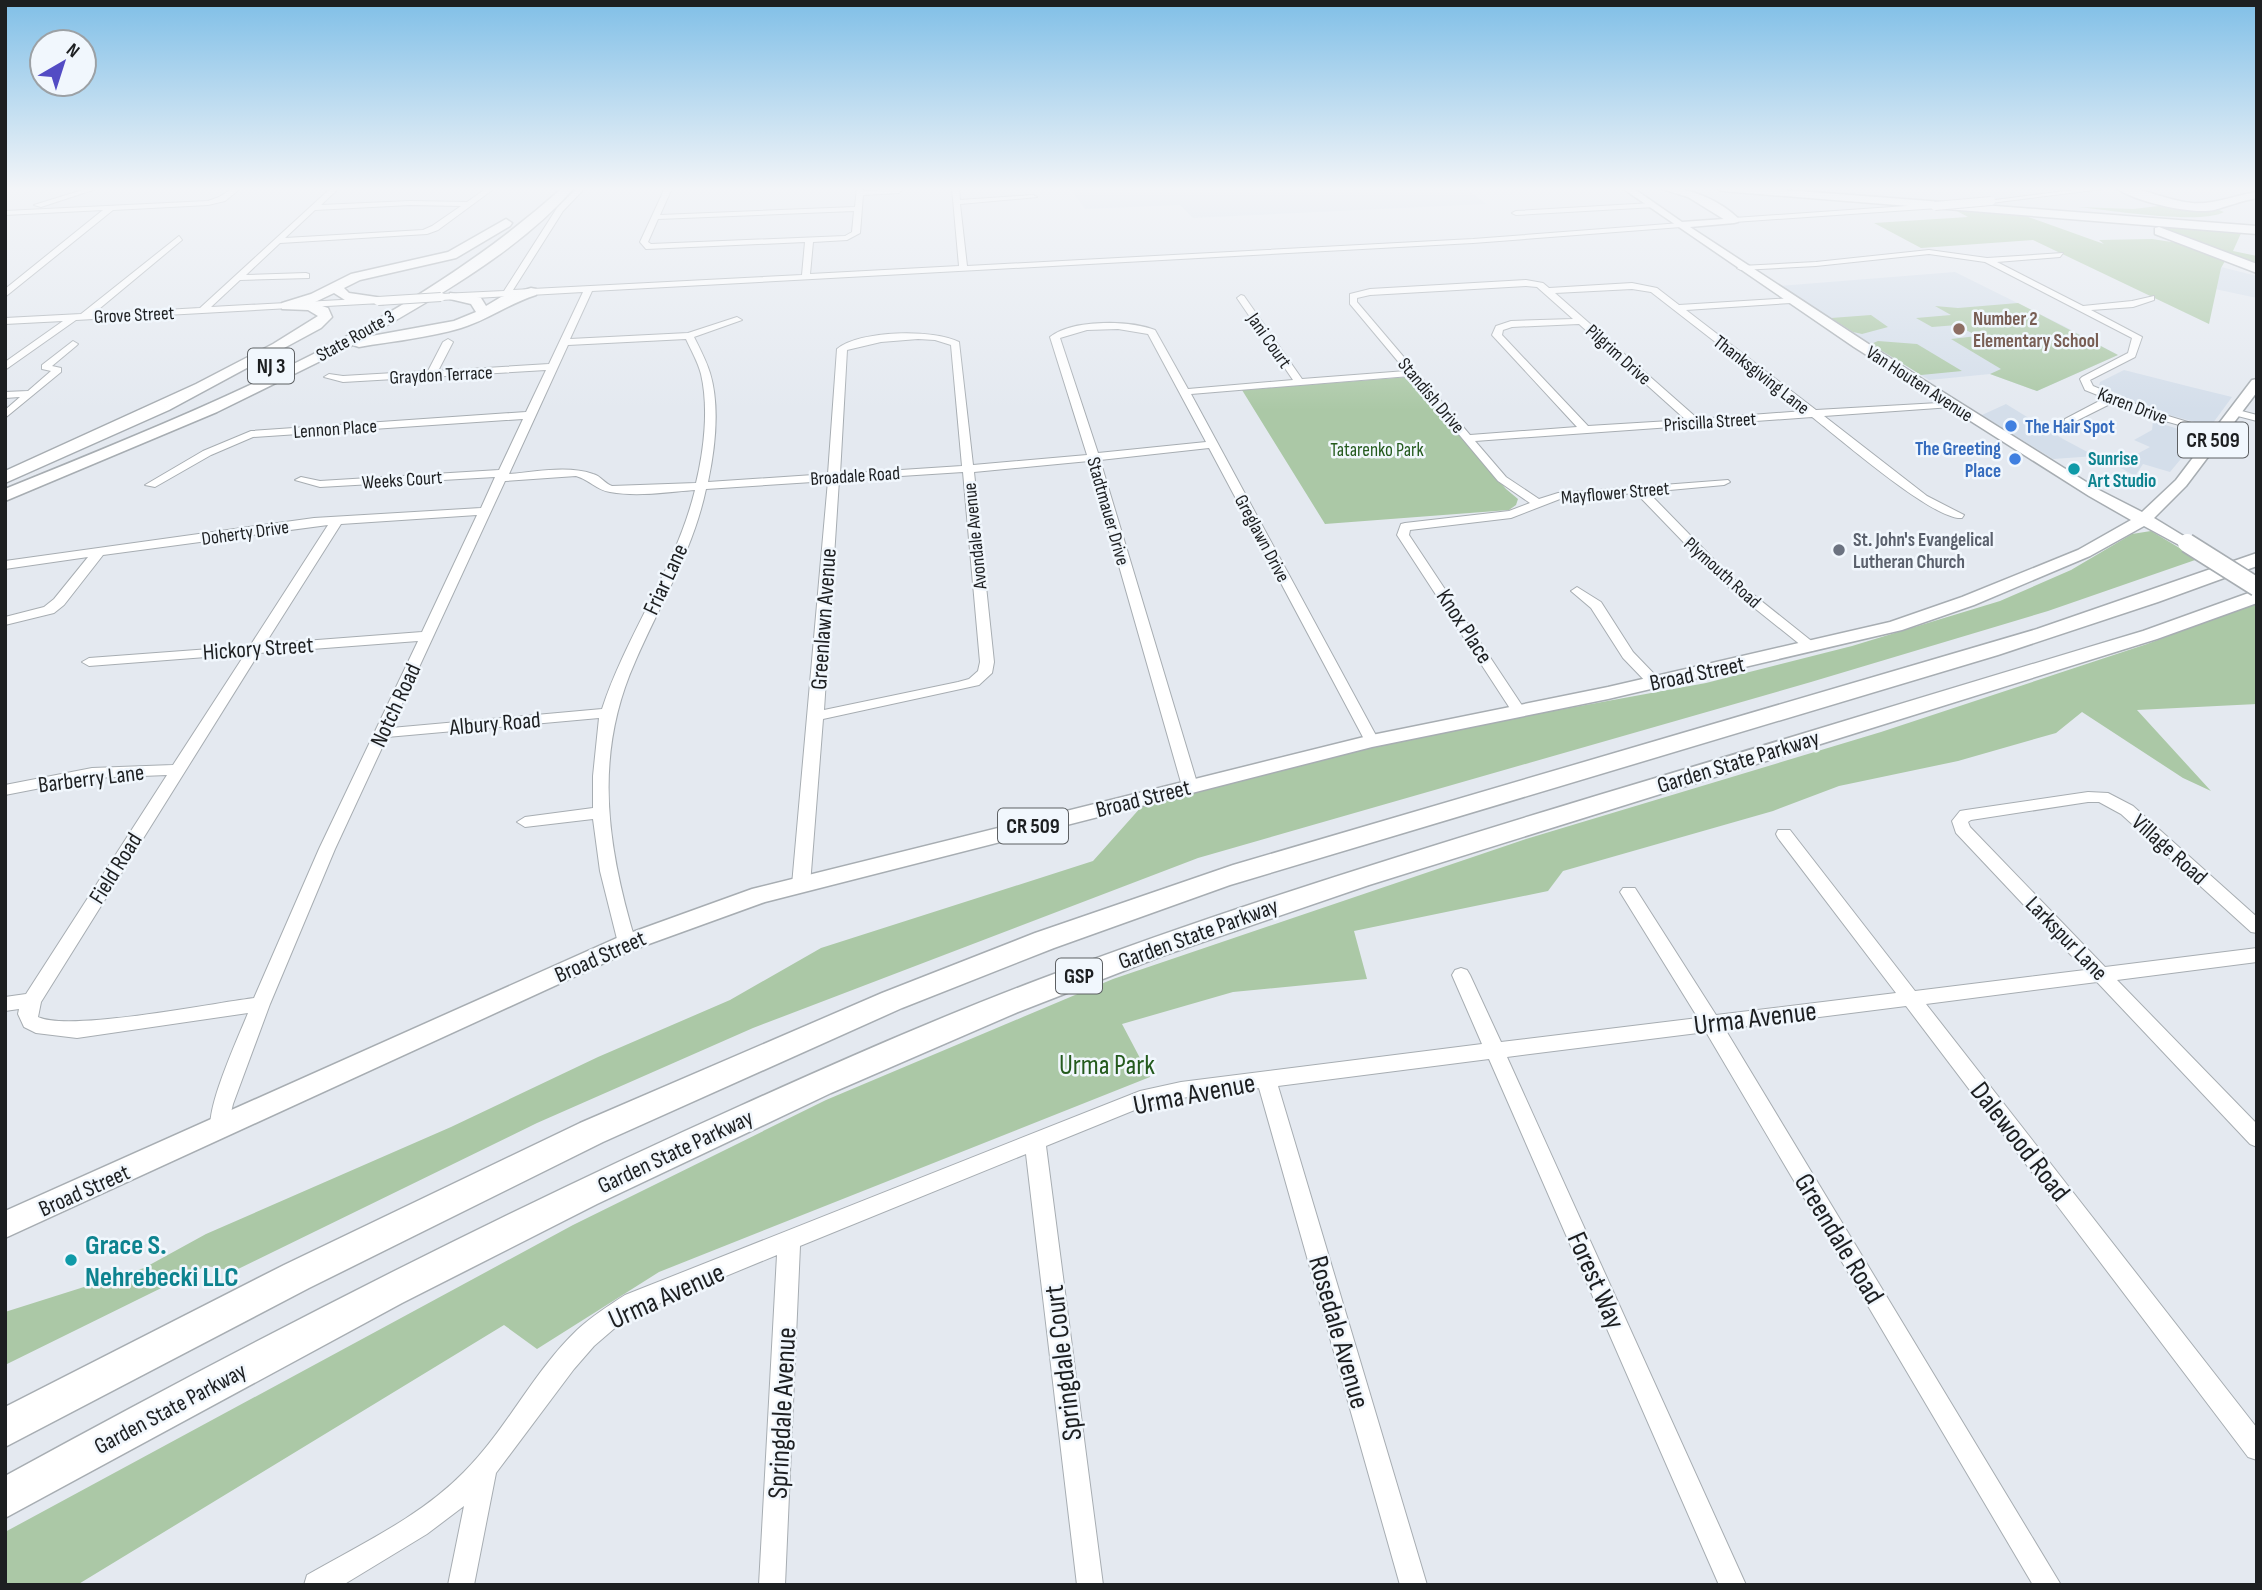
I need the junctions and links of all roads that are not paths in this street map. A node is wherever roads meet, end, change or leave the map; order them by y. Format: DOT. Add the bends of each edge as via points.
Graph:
graph roads {
  1 [pos="44,262"];
  2 [pos="148,262"];
  3 [pos="254,262"];
  4 [pos="429,262"];
  5 [pos="454,262"];
  6 [pos="475,262"];
  7 [pos="524,262"];
  8 [pos="807,262"];
  9 [pos="962,262"];
  10 [pos="1082,262"];
  11 [pos="1733,262"];
  12 [pos="1833,262"];
  13 [pos="1991,262"];
  14 [pos="2240,262"];
  15 [pos="1741,268"];
  16 [pos="963,269"];
  17 [pos="2257,269"];
  18 [pos="384,270"];
  19 [pos="306,276"];
  20 [pos="420,276"];
  21 [pos="237,278"];
  22 [pos="806,278"];
  23 [pos="335,287"];
  24 [pos="589,289"];
  25 [pos="1549,291"];
  26 [pos="531,292"];
  27 [pos="1376,292"];
  28 [pos="5,294"];
  29 [pos="501,294"];
  30 [pos="448,297"];
  31 [pos="1241,298"];
  32 [pos="2151,298"];
  33 [pos="1791,300"];
  34 [pos="378,301"];
  35 [pos="416,301"];
  36 [pos="341,303"];
  37 [pos="287,306"];
  38 [pos="1677,308"];
  39 [pos="2081,308"];
  40 [pos="203,310"];
  41 [pos="484,313"];
  42 [pos="78,317"];
  43 [pos="737,320"];
  44 [pos="5,321"];
  45 [pos="1582,321"];
  46 [pos="419,331"];
  47 [pos="689,335"];
  48 [pos="1154,336"];
  49 [pos="448,342"];
  50 [pos="565,342"];
  51 [pos="73,344"];
  52 [pos="842,352"];
  53 [pos="5,367"];
  54 [pos="554,367"];
  55 [pos="1413,373"];
  56 [pos="430,374"];
  57 [pos="329,377"];
  58 [pos="1299,382"];
  59 [pos="2257,383"];
  60 [pos="1184,392"];
  61 [pos="31,394"];
  62 [pos="5,395"];
  63 [pos="2112,399"];
  64 [pos="1952,404"];
  65 [pos="2234,412"];
  66 [pos="1813,413"];
  67 [pos="5,415"];
  68 [pos="531,415"];
  69 [pos="2257,418"];
  70 [pos="1695,422"];
  71 [pos="2070,428"];
  72 [pos="1585,430"];
  73 [pos="2219,433"];
  74 [pos="1468,438"];
  75 [pos="137,441"];
  76 [pos="1213,444"];
  77 [pos="1094,457"];
  78 [pos="967,468"];
  79 [pos="503,475"];
  80 [pos="833,477"];
  81 [pos="5,480"];
  82 [pos="301,480"];
  83 [pos="1724,482"];
  84 [pos="151,485"];
  85 [pos="702,485"];
  86 [pos="1639,489"];
  87 [pos="5,496"];
  88 [pos="1536,502"];
  89 [pos="486,511"];
  90 [pos="1958,515"];
  91 [pos="2144,519"];
  92 [pos="337,520"];
  93 [pos="1410,544"];
  94 [pos="99,552"];
  95 [pos="2257,559"];
  96 [pos="5,565"];
  97 [pos="2257,587"];
  98 [pos="1577,591"];
  99 [pos="2257,596"];
  100 [pos="5,621"];
  101 [pos="428,636"];
  102 [pos="1812,647"];
  103 [pos="255,648"];
  104 [pos="89,662"];
  105 [pos="1654,682"];
  106 [pos="1518,710"];
  107 [pos="608,713"];
  108 [pos="815,716"];
  109 [pos="382,733"];
  110 [pos="1372,741"];
  111 [pos="178,769"];
  112 [pos="1190,786"];
  113 [pos="5,790"];
  114 [pos="2072,799"];
  115 [pos="599,813"];
  116 [pos="525,822"];
  117 [pos="1784,834"];
  118 [pos="801,884"];
  119 [pos="1629,892"];
  120 [pos="2257,927"];
  121 [pos="627,943"];
  122 [pos="2257,955"];
  123 [pos="1461,975"];
  124 [pos="2102,975"];
  125 [pos="1911,998"];
  126 [pos="32,1000"];
  127 [pos="5,1004"];
  128 [pos="261,1004"];
  129 [pos="1711,1023"];
  130 [pos="1494,1050"];
  131 [pos="1266,1079"];
  132 [pos="219,1128"];
  133 [pos="2257,1138"];
  134 [pos="1035,1141"];
  135 [pos="5,1225"];
  136 [pos="789,1242"];
  137 [pos="5,1428"];
  138 [pos="2257,1448"];
  139 [pos="485,1467"];
  140 [pos="5,1498"];
  141 [pos="317,1585"];
  142 [pos="461,1585"];
  143 [pos="772,1585"];
  144 [pos="1090,1585"];
  145 [pos="1415,1585"];
  146 [pos="1733,1585"];
  147 [pos="2048,1585"];
  1 -- 28 [label="street"];
  2 -- 42 [label="street"];
  3 -- 21 [label="street"];
  4 -- 18 [label="highway, State Route 3 / NJ 3"];
  5 -- 81 [label="highway, State Route 3 / NJ 3" via="320,341 175,411"];
  6 -- 35 [label="highway, State Route 3 / NJ 3"];
  7 -- 29 [label="street"];
  8 -- 22 [label="street"];
  9 -- 16 [label="street"];
  10 -- 16 [label="street, Grove Street"];
  11 -- 15 [label="main road, Van Houten Avenue"];
  12 -- 15 [label="street"];
  13 -- 39 [label="street, Karen Drive"];
  14 -- 17 [label="highway"];
  15 -- 33 [label="main road, Van Houten Avenue"];
  16 -- 22 [label="street, Grove Street"];
  18 -- 20 [label="highway"];
  18 -- 23 [label="highway"];
  19 -- 21 [label="street"];
  21 -- 40 [label="street"];
  22 -- 24 [label="street, Grove Street"];
  23 -- 34 [label="highway" via="345,296"];
  23 -- 36 [label="highway" via="330,296"];
  23 -- 37 [label="highway"];
  24 -- 26 [label="street, Grove Street"];
  24 -- 50 [label="street, Notch Road"];
  25 -- 27 [label="street, Pilgrim Drive" via="1526,283"];
  25 -- 38 [label="street, Thanksgiving Lane" via="1641,286"];
  25 -- 45 [label="street, Pilgrim Drive"];
  26 -- 29 [label="street, Grove Street"];
  26 -- 41 [label="highway"];
  27 -- 55 [label="street, Standish Drive" via="1356,295 1353,302"];
  29 -- 30 [label="street, Grove Street"];
  29 -- 41 [label="highway"];
  30 -- 34 [label="street, Grove Street, bridge"];
  30 -- 41 [label="highway" via="476,301"];
  31 -- 58 [label="street, Jani Court"];
  32 -- 39 [label="street"];
  33 -- 38 [label="street"];
  33 -- 64 [label="main road, Van Houten Avenue"];
  34 -- 36 [label="street, Grove Street"];
  35 -- 46 [label="highway" via="395,323"];
  35 -- 75 [label="highway, State Route 3 / NJ 3" via="276,377"];
  36 -- 37 [label="street, Grove Street"];
  37 -- 40 [label="street, Grove Street"];
  37 -- 81 [label="highway" via="316,307 325,317 187,397"];
  38 -- 66 [label="street, Thanksgiving Lane"];
  39 -- 63 [label="street, Karen Drive" via="2138,340 2132,355 2084,381"];
  40 -- 42 [label="street, Grove Street"];
  41 -- 46 [label="highway" via="457,325"];
  42 -- 44 [label="street, Grove Street"];
  42 -- 53 [label="street"];
  43 -- 47 [label="street"];
  45 -- 70 [label="street, Pilgrim Drive"];
  45 -- 72 [label="street" via="1511,324 1499,328 1497,335"];
  46 -- 75 [label="highway" via="342,349 236,402"];
  47 -- 50 [label="street"];
  47 -- 85 [label="street, Friar Lane" via="705,370 709,395"];
  48 -- 60 [label="street, Greglawn Drive"];
  48 -- 77 [label="street, Stadtmauer Drive" via="1145,328 1130,326 1073,330 1055,337"];
  49 -- 56 [label="street"];
  50 -- 54 [label="street, Notch Road"];
  51 -- 61 [label="street" via="45,367 58,371"];
  52 -- 78 [label="street, Avondale Avenue" via="844,346 858,341 938,337 954,341"];
  52 -- 80 [label="street, Greenlawn Avenue"];
  54 -- 56 [label="street, Graydon Terrace"];
  54 -- 68 [label="street, Notch Road"];
  55 -- 58 [label="street"];
  55 -- 74 [label="street, Standish Drive"];
  56 -- 57 [label="street, Graydon Terrace"];
  58 -- 60 [label="street"];
  59 -- 65 [label="main road, Broad Street / CR 509"];
  60 -- 76 [label="street, Greglawn Drive"];
  61 -- 62 [label="street"];
  61 -- 67 [label="street"];
  63 -- 71 [label="street" via="2069,421"];
  63 -- 73 [label="street, Karen Drive"];
  64 -- 66 [label="street, Priscilla Street"];
  64 -- 91 [label="main road, Van Houten Avenue" via="2097,496"];
  65 -- 69 [label="street"];
  65 -- 73 [label="main road, Broad Street / CR 509"];
  66 -- 70 [label="street, Priscilla Street"];
  66 -- 90 [label="street, Thanksgiving Lane" via="1923,498"];
  68 -- 79 [label="street, Notch Road"];
  68 -- 84 [label="street, Lennon Place" via="251,434"];
  70 -- 72 [label="street, Priscilla Street"];
  72 -- 74 [label="street, Priscilla Street"];
  73 -- 91 [label="main road, Broad Street / CR 509" via="2181,483"];
  74 -- 88 [label="street, Standish Drive" via="1502,479"];
  75 -- 87 [label="highway, State Route 3 / NJ 3"];
  76 -- 77 [label="street, Broadale Road"];
  76 -- 110 [label="street, Greglawn Drive"];
  77 -- 78 [label="street, Broadale Road"];
  77 -- 112 [label="street, Stadtmauer Drive"];
  78 -- 80 [label="street, Broadale Road"];
  78 -- 108 [label="street, Avondale Avenue" via="985,673 974,682"];
  79 -- 82 [label="street, Weeks Court" via="320,484"];
  79 -- 85 [label="street, Broadale Road" via="576,473 617,489"];
  79 -- 89 [label="street, Notch Road"];
  80 -- 85 [label="street, Broadale Road"];
  80 -- 108 [label="street, Greenlawn Avenue"];
  83 -- 86 [label="street, Mayflower Street"];
  85 -- 107 [label="street, Friar Lane" via="669,579 629,653"];
  86 -- 88 [label="street, Mayflower Street"];
  86 -- 102 [label="street, Plymouth Road" via="1726,579"];
  88 -- 93 [label="street, Mayflower Street" via="1511,514 1409,525 1403,531"];
  89 -- 92 [label="street, Doherty Drive"];
  89 -- 101 [label="street, Notch Road"];
  91 -- 97 [label="main road, Van Houten Avenue, bridge"];
  91 -- 102 [label="main road, Broad Street / CR 509" via="2032,577 1896,626"];
  92 -- 94 [label="street, Doherty Drive"];
  92 -- 103 [label="street, Field Road"];
  93 -- 106 [label="street, Knox Place"];
  94 -- 96 [label="street, Doherty Drive"];
  94 -- 100 [label="street" via="59,603"];
  95 -- 137 [label="highway, Garden State Parkway / GSP" via="2123,608 1934,667 1203,884 1029,946 770,1051 483,1183 284,1281"];
  98 -- 105 [label="street" via="1596,605 1628,655"];
  99 -- 140 [label="highway, Garden State Parkway / GSP" via="2150,635 1286,902 1079,976 883,1056 607,1181 174,1404"];
  101 -- 103 [label="street, Hickory Street"];
  101 -- 109 [label="street, Notch Road"];
  102 -- 105 [label="main road, Broad Street / CR 509"];
  103 -- 104 [label="street, Hickory Street"];
  103 -- 111 [label="street, Field Road"];
  105 -- 106 [label="main road, Broad Street / CR 509"];
  106 -- 110 [label="main road, Broad Street / CR 509"];
  107 -- 109 [label="street, Albury Road"];
  107 -- 115 [label="street, Friar Lane"];
  108 -- 118 [label="street, Greenlawn Avenue"];
  109 -- 128 [label="street, Notch Road"];
  110 -- 112 [label="main road, Broad Street / CR 509"];
  111 -- 113 [label="street, Barberry Lane" via="92,774"];
  111 -- 126 [label="street, Field Road"];
  112 -- 118 [label="main road, Broad Street / CR 509"];
  114 -- 120 [label="street, Village Road" via="2102,797 2127,810"];
  114 -- 124 [label="street, Larkspur Lane" via="1966,815 1960,825"];
  115 -- 116 [label="street"];
  115 -- 121 [label="street, Friar Lane" via="608,881"];
  117 -- 125 [label="street, Dalewood Road"];
  118 -- 121 [label="main road, Broad Street / CR 509"];
  119 -- 129 [label="street, Greendale Road"];
  121 -- 132 [label="main road, Broad Street / CR 509"];
  122 -- 124 [label="street, Urma Avenue"];
  123 -- 130 [label="street, Forest Way"];
  124 -- 125 [label="street, Urma Avenue"];
  124 -- 133 [label="street, Larkspur Lane"];
  125 -- 129 [label="street, Urma Avenue"];
  125 -- 138 [label="street, Dalewood Road"];
  126 -- 127 [label="street"];
  126 -- 128 [label="street" via="27,1014 31,1022 59,1031"];
  128 -- 132 [label="street, Notch Road" via="223,1104"];
  129 -- 130 [label="street, Urma Avenue"];
  129 -- 147 [label="street, Greendale Road"];
  130 -- 131 [label="street, Urma Avenue"];
  130 -- 146 [label="street, Forest Way"];
  131 -- 134 [label="street, Urma Avenue" via="1140,1099"];
  131 -- 145 [label="street, Rosedale Avenue"];
  132 -- 135 [label="main road, Broad Street / CR 509"];
  134 -- 136 [label="street, Urma Avenue"];
  134 -- 144 [label="street, Springdale Court"];
  136 -- 139 [label="street, Urma Avenue" via="610,1315 564,1363"];
  136 -- 143 [label="street, Springdale Avenue"];
  139 -- 141 [label="street, Urma Avenue" via="437,1512"];
  139 -- 142 [label="street"];
}
